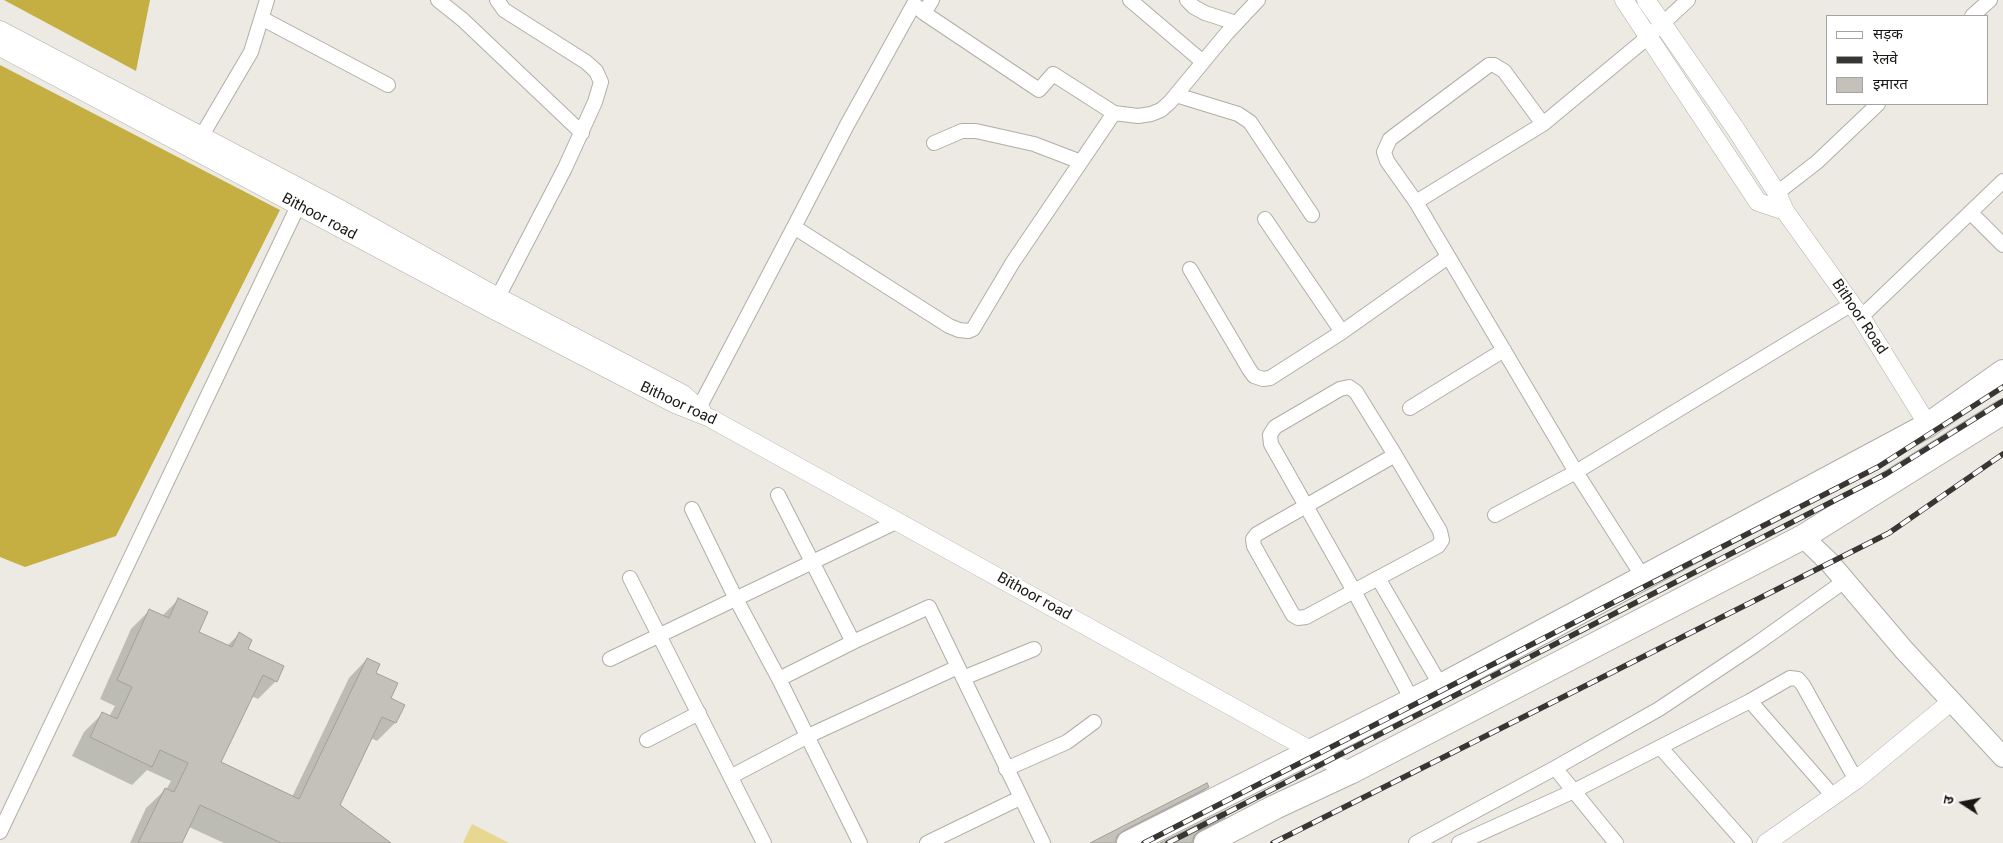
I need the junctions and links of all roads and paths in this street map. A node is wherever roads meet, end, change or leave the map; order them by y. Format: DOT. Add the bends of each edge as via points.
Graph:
graph roads {
  1 [pos="268,0"];
  2 [pos="438,0"];
  3 [pos="497,0"];
  4 [pos="932,0"];
  5 [pos="1130,0"];
  6 [pos="1187,0"];
  7 [pos="1258,0"];
  8 [pos="1624,0"];
  9 [pos="1646,0"];
  10 [pos="1688,0"];
  11 [pos="1990,0"];
  12 [pos="916,6"];
  13 [pos="1973,15"];
  14 [pos="263,19"];
  15 [pos="1236,23"];
  16 [pos="1662,24"];
  17 [pos="0,30"];
  18 [pos="1648,37"];
  19 [pos="0,47"];
  20 [pos="1203,62"];
  21 [pos="388,86"];
  22 [pos="1176,95"];
  23 [pos="1877,105"];
  24 [pos="1114,113"];
  25 [pos="1543,124"];
  26 [pos="582,133"];
  27 [pos="201,137"];
  28 [pos="934,143"];
  29 [pos="1081,162"];
  30 [pos="2003,181"];
  31 [pos="1777,193"];
  32 [pos="1416,202"];
  33 [pos="298,206"];
  34 [pos="1785,211"];
  35 [pos="1971,213"];
  36 [pos="1312,215"];
  37 [pos="1265,219"];
  38 [pos="794,227"];
  39 [pos="2003,245"];
  40 [pos="1448,258"];
  41 [pos="1190,269"];
  42 [pos="498,297"];
  43 [pos="1857,310"];
  44 [pos="1342,332"];
  45 [pos="1504,350"];
  46 [pos="2003,372"];
  47 [pos="1410,408"];
  48 [pos="2003,412"];
  49 [pos="705,413"];
  50 [pos="1928,425"];
  51 [pos="1395,454"];
  52 [pos="1576,472"];
  53 [pos="778,495"];
  54 [pos="1306,507"];
  55 [pos="692,509"];
  56 [pos="1495,516"];
  57 [pos="896,522"];
  58 [pos="1803,537"];
  59 [pos="814,563"];
  60 [pos="1643,577"];
  61 [pos="630,578"];
  62 [pos="1378,578"];
  63 [pos="1846,580"];
  64 [pos="1354,591"];
  65 [pos="736,599"];
  66 [pos="659,635"];
  67 [pos="853,642"];
  68 [pos="1034,649"];
  69 [pos="610,659"];
  70 [pos="961,672"];
  71 [pos="779,680"];
  72 [pos="1441,686"];
  73 [pos="1412,700"];
  74 [pos="1750,700"];
  75 [pos="1952,701"];
  76 [pos="699,713"];
  77 [pos="1094,722"];
  78 [pos="808,736"];
  79 [pos="647,740"];
  80 [pos="1660,747"];
  81 [pos="1311,750"];
  82 [pos="2003,757"];
  83 [pos="1555,768"];
  84 [pos="1006,769"];
  85 [pos="1350,772"];
  86 [pos="732,776"];
  87 [pos="1856,780"];
  88 [pos="1574,791"];
  89 [pos="1834,796"];
  90 [pos="1020,798"];
  91 [pos="1451,824"];
  92 [pos="0,832"];
  93 [pos="949,838"];
  94 [pos="764,843"];
  95 [pos="860,843"];
  96 [pos="926,843"];
  97 [pos="1043,843"];
  98 [pos="1129,843"];
  99 [pos="1206,843"];
  100 [pos="1416,843"];
  101 [pos="1459,843"];
  102 [pos="1616,843"];
  103 [pos="1745,843"];
  104 [pos="1766,843"];
  1 -- 14 [label="street"];
  2 -- 26 [label="street"];
  3 -- 26 [label="street" via="504,10 586,62 600,76 600,90"];
  4 -- 12 [label="street"];
  5 -- 20 [label="street"];
  6 -- 15 [label="street" via="1205,13"];
  7 -- 15 [label="street"];
  8 -- 18 [label="street"];
  9 -- 16 [label="street, Bithoor Road"];
  10 -- 16 [label="street"];
  11 -- 13 [label="street"];
  12 -- 24 [label="street" via="1039,90 1053,74"];
  12 -- 38 [label="street" via="847,125"];
  14 -- 21 [label="street"];
  14 -- 27 [label="street" via="250,52"];
  15 -- 20 [label="street"];
  16 -- 18 [label="street"];
  16 -- 31 [label="street, Bithoor Road" via="1736,128"];
  17 -- 27 [label="street"];
  18 -- 25 [label="street"];
  18 -- 34 [label="street" via="1758,202"];
  19 -- 33 [label="street, Bithoor road"];
  20 -- 22 [label="street"];
  22 -- 24 [label="street" via="1152,114"];
  22 -- 36 [label="street" via="1238,114 1250,122"];
  23 -- 31 [label="street" via="1817,162"];
  24 -- 29 [label="street"];
  25 -- 32 [label="street"];
  25 -- 32 [label="street" via="1500,67 1485,67 1387,144 1385,156"];
  26 -- 42 [label="street"];
  27 -- 42 [label="street" via="342,210"];
  28 -- 29 [label="street" via="962,131 976,131 1034,144"];
  29 -- 38 [label="street" via="1013,262 973,329 968,331 949,326"];
  30 -- 35 [label="street"];
  31 -- 34 [label="street, Bithoor Road"];
  32 -- 40 [label="street"];
  33 -- 49 [label="street, Bithoor road" via="676,405"];
  33 -- 92 [label="street"];
  34 -- 43 [label="street, Bithoor Road"];
  35 -- 39 [label="street"];
  35 -- 43 [label="street"];
  37 -- 44 [label="street"];
  38 -- 49 [label="street"];
  40 -- 44 [label="street"];
  40 -- 45 [label="street"];
  41 -- 44 [label="street" via="1249,369 1259,378 1270,378"];
  42 -- 49 [label="street" via="683,394"];
  43 -- 50 [label="street, Bithoor Road"];
  43 -- 52 [label="street"];
  45 -- 47 [label="street"];
  45 -- 52 [label="street"];
  46 -- 50 [label="highway"];
  48 -- 58 [label="highway"];
  49 -- 57 [label="street, Bithoor road"];
  50 -- 60 [label="highway"];
  51 -- 54 [label="street"];
  51 -- 54 [label="street" via="1356,392 1349,387 1340,389 1275,427 1270,435 1271,444"];
  51 -- 62 [label="street" via="1440,531 1442,540 1438,546"];
  52 -- 56 [label="street"];
  52 -- 60 [label="street"];
  53 -- 59 [label="street"];
  54 -- 64 [label="street"];
  54 -- 64 [label="street" via="1257,534 1253,539 1259,555 1298,618 1306,617"];
  55 -- 65 [label="street"];
  57 -- 59 [label="street"];
  57 -- 81 [label="street, Bithoor road"];
  58 -- 63 [label="main road"];
  58 -- 85 [label="highway"];
  59 -- 65 [label="street"];
  59 -- 67 [label="street"];
  60 -- 72 [label="highway"];
  61 -- 66 [label="street"];
  62 -- 64 [label="street"];
  62 -- 72 [label="street"];
  63 -- 75 [label="main road"];
  63 -- 83 [label="street" via="1659,709"];
  64 -- 73 [label="street"];
  65 -- 66 [label="street"];
  65 -- 71 [label="street"];
  66 -- 69 [label="street"];
  66 -- 76 [label="street"];
  67 -- 70 [label="street" via="929,607"];
  67 -- 71 [label="street"];
  68 -- 70 [label="street"];
  70 -- 78 [label="street"];
  70 -- 84 [label="street"];
  71 -- 78 [label="street"];
  72 -- 73 [label="highway"];
  73 -- 81 [label="highway"];
  74 -- 80 [label="street"];
  74 -- 87 [label="street" via="1785,679 1798,679"];
  74 -- 89 [label="street"];
  75 -- 82 [label="main road"];
  75 -- 87 [label="street"];
  76 -- 79 [label="street"];
  76 -- 86 [label="street"];
  77 -- 84 [label="street" via="1067,742"];
  78 -- 86 [label="street"];
  78 -- 95 [label="street"];
  80 -- 88 [label="street"];
  80 -- 103 [label="street"];
  81 -- 85 [label="street, Bithoor road"];
  81 -- 98 [label="highway"];
  83 -- 88 [label="street"];
  83 -- 91 [label="street"];
  84 -- 90 [label="street"];
  85 -- 99 [label="highway"];
  86 -- 94 [label="street"];
  87 -- 89 [label="street"];
  88 -- 101 [label="street"];
  88 -- 102 [label="street"];
  89 -- 104 [label="street"];
  90 -- 93 [label="street"];
  90 -- 97 [label="street"];
  91 -- 100 [label="street"];
  91 -- 101 [label="street"];
  93 -- 96 [label="street"];
}
